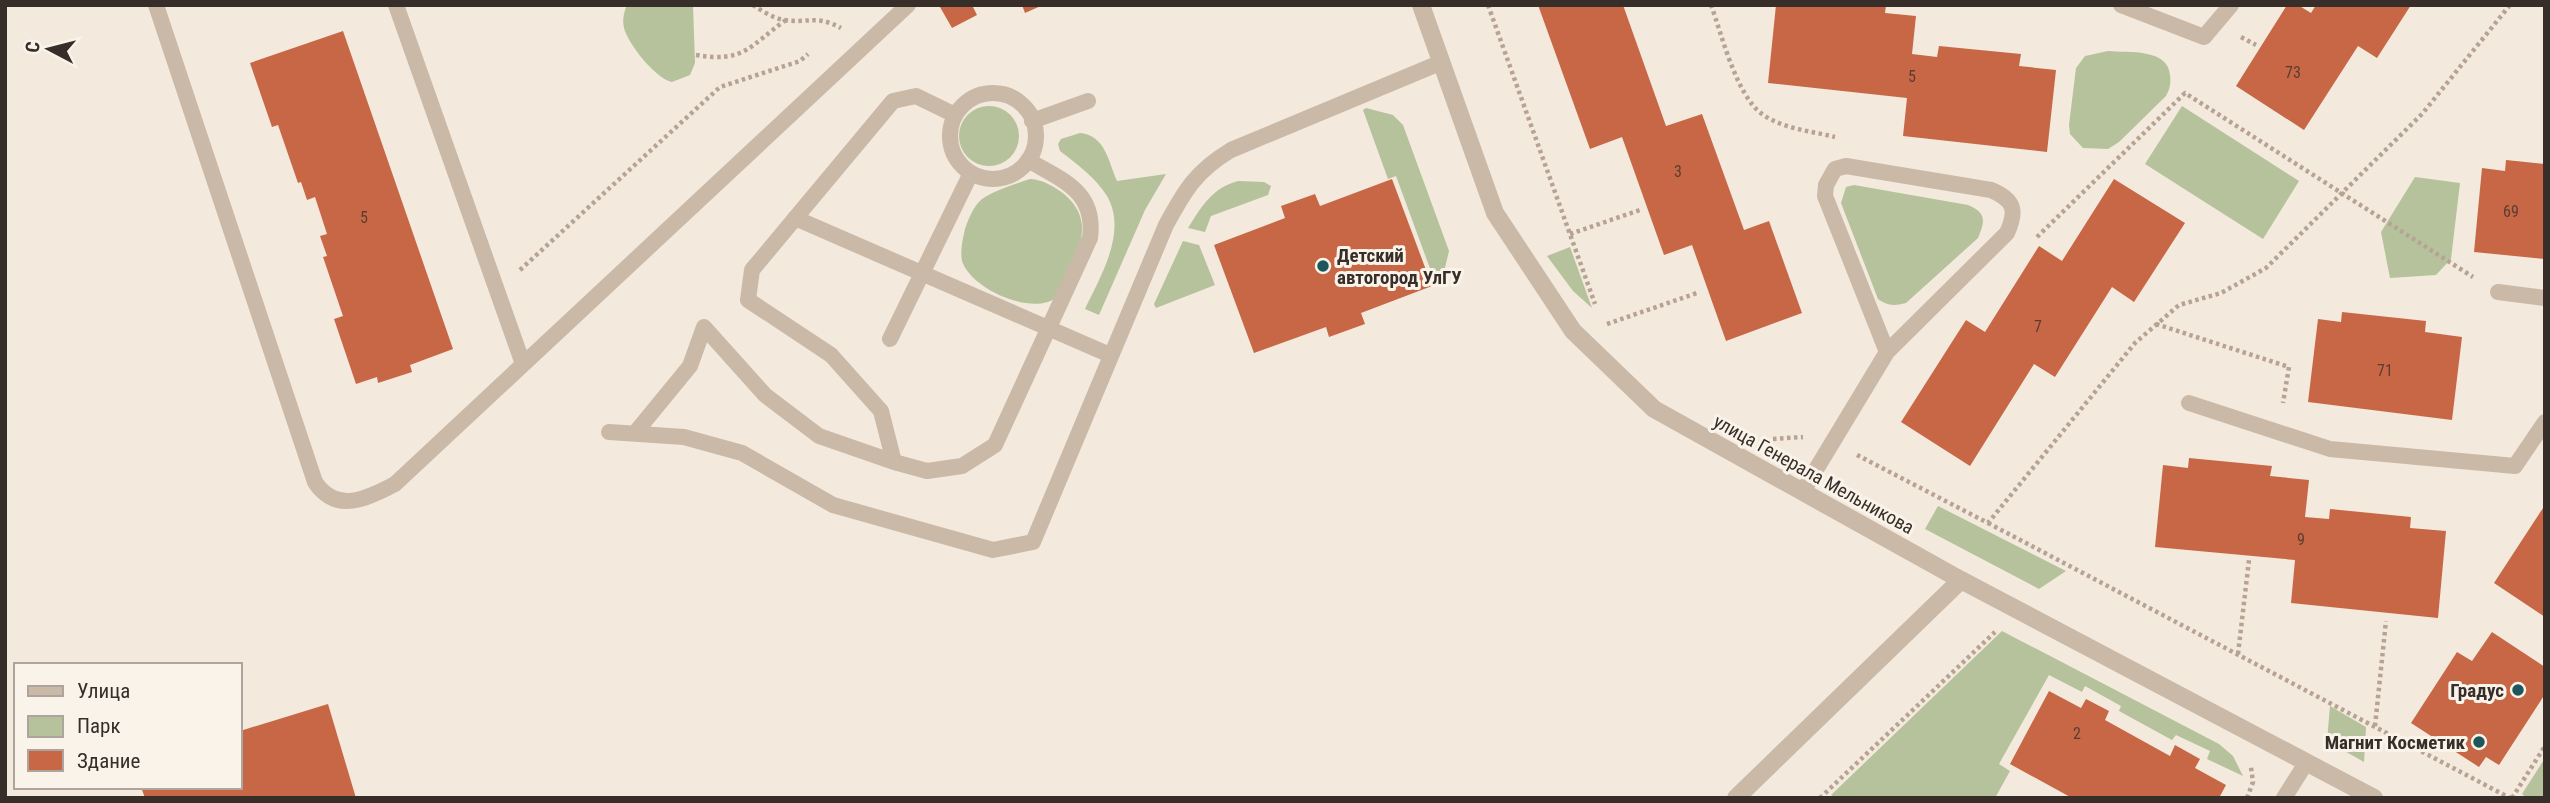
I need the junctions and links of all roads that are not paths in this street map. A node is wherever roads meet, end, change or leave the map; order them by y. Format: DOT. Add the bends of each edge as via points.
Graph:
graph roads {
  1 [pos="156,5"];
  2 [pos="396,5"];
  3 [pos="908,5"];
  4 [pos="1420,5"];
  5 [pos="2121,5"];
  6 [pos="2231,5"];
  7 [pos="1442,62"];
  8 [pos="1088,101"];
  9 [pos="955,115"];
  10 [pos="1032,121"];
  11 [pos="1028,160"];
  12 [pos="971,173"];
  13 [pos="795,218"];
  14 [pos="922,274"];
  15 [pos="2498,292"];
  16 [pos="2545,298"];
  17 [pos="1049,328"];
  18 [pos="890,340"];
  19 [pos="1887,352"];
  20 [pos="1110,355"];
  21 [pos="523,364"];
  22 [pos="2189,403"];
  23 [pos="2545,422"];
  24 [pos="609,432"];
  25 [pos="635,433"];
  26 [pos="894,463"];
  27 [pos="1803,491"];
  28 [pos="1961,580"];
  29 [pos="2306,763"];
  30 [pos="1736,798"];
  31 [pos="2284,798"];
  32 [pos="2374,798"];
  1 -- 21 [label="lane" via="323,495 345,501 371,497 395,484"];
  2 -- 21 [label="lane"];
  3 -- 21 [label="lane"];
  4 -- 7 [label="street, улица Генерала Мельникова"];
  5 -- 6 [label="lane" via="2204,37"];
  7 -- 20 [label="lane" via="1269,133 1208,164 1186,189 1166,225"];
  7 -- 27 [label="street, улица Генерала Мельникова" via="1495,213 1573,331 1654,409"];
  8 -- 10 [label="lane"];
  9 -- 10 [label="lane" via="976,96 1003,94 1026,109"];
  9 -- 12 [label="lane" via="950,143 955,157"];
  9 -- 13 [label="lane" via="916,96 893,101"];
  10 -- 11 [label="lane" via="1034,148"];
  11 -- 12 [label="lane" via="1005,177 991,179"];
  11 -- 17 [label="lane" via="1076,190 1093,219 1090,238"];
  12 -- 14 [label="lane"];
  13 -- 14 [label="lane"];
  13 -- 26 [label="lane" via="752,270 748,300 831,355 881,411"];
  14 -- 17 [label="lane"];
  14 -- 18 [label="lane"];
  15 -- 16 [label="lane"];
  17 -- 20 [label="lane"];
  17 -- 26 [label="lane" via="995,445 962,466 927,471"];
  19 -- 19 [label="lane" via="1825,196 1830,175 1846,166 2004,195 2012,205 2013,220 2007,233"];
  19 -- 27 [label="lane"];
  20 -- 25 [label="lane" via="1033,542 993,550 833,505 742,453 684,437"];
  22 -- 23 [label="lane" via="2330,449 2515,466"];
  24 -- 25 [label="lane"];
  25 -- 26 [label="lane" via="690,366 704,327 765,395 820,436"];
  27 -- 28 [label="street, улица Генерала Мельникова"];
  28 -- 29 [label="street, улица Генерала Мельникова"];
  28 -- 30 [label="street"];
  29 -- 31 [label="lane"];
  29 -- 32 [label="street, улица Генерала Мельникова"];
}
